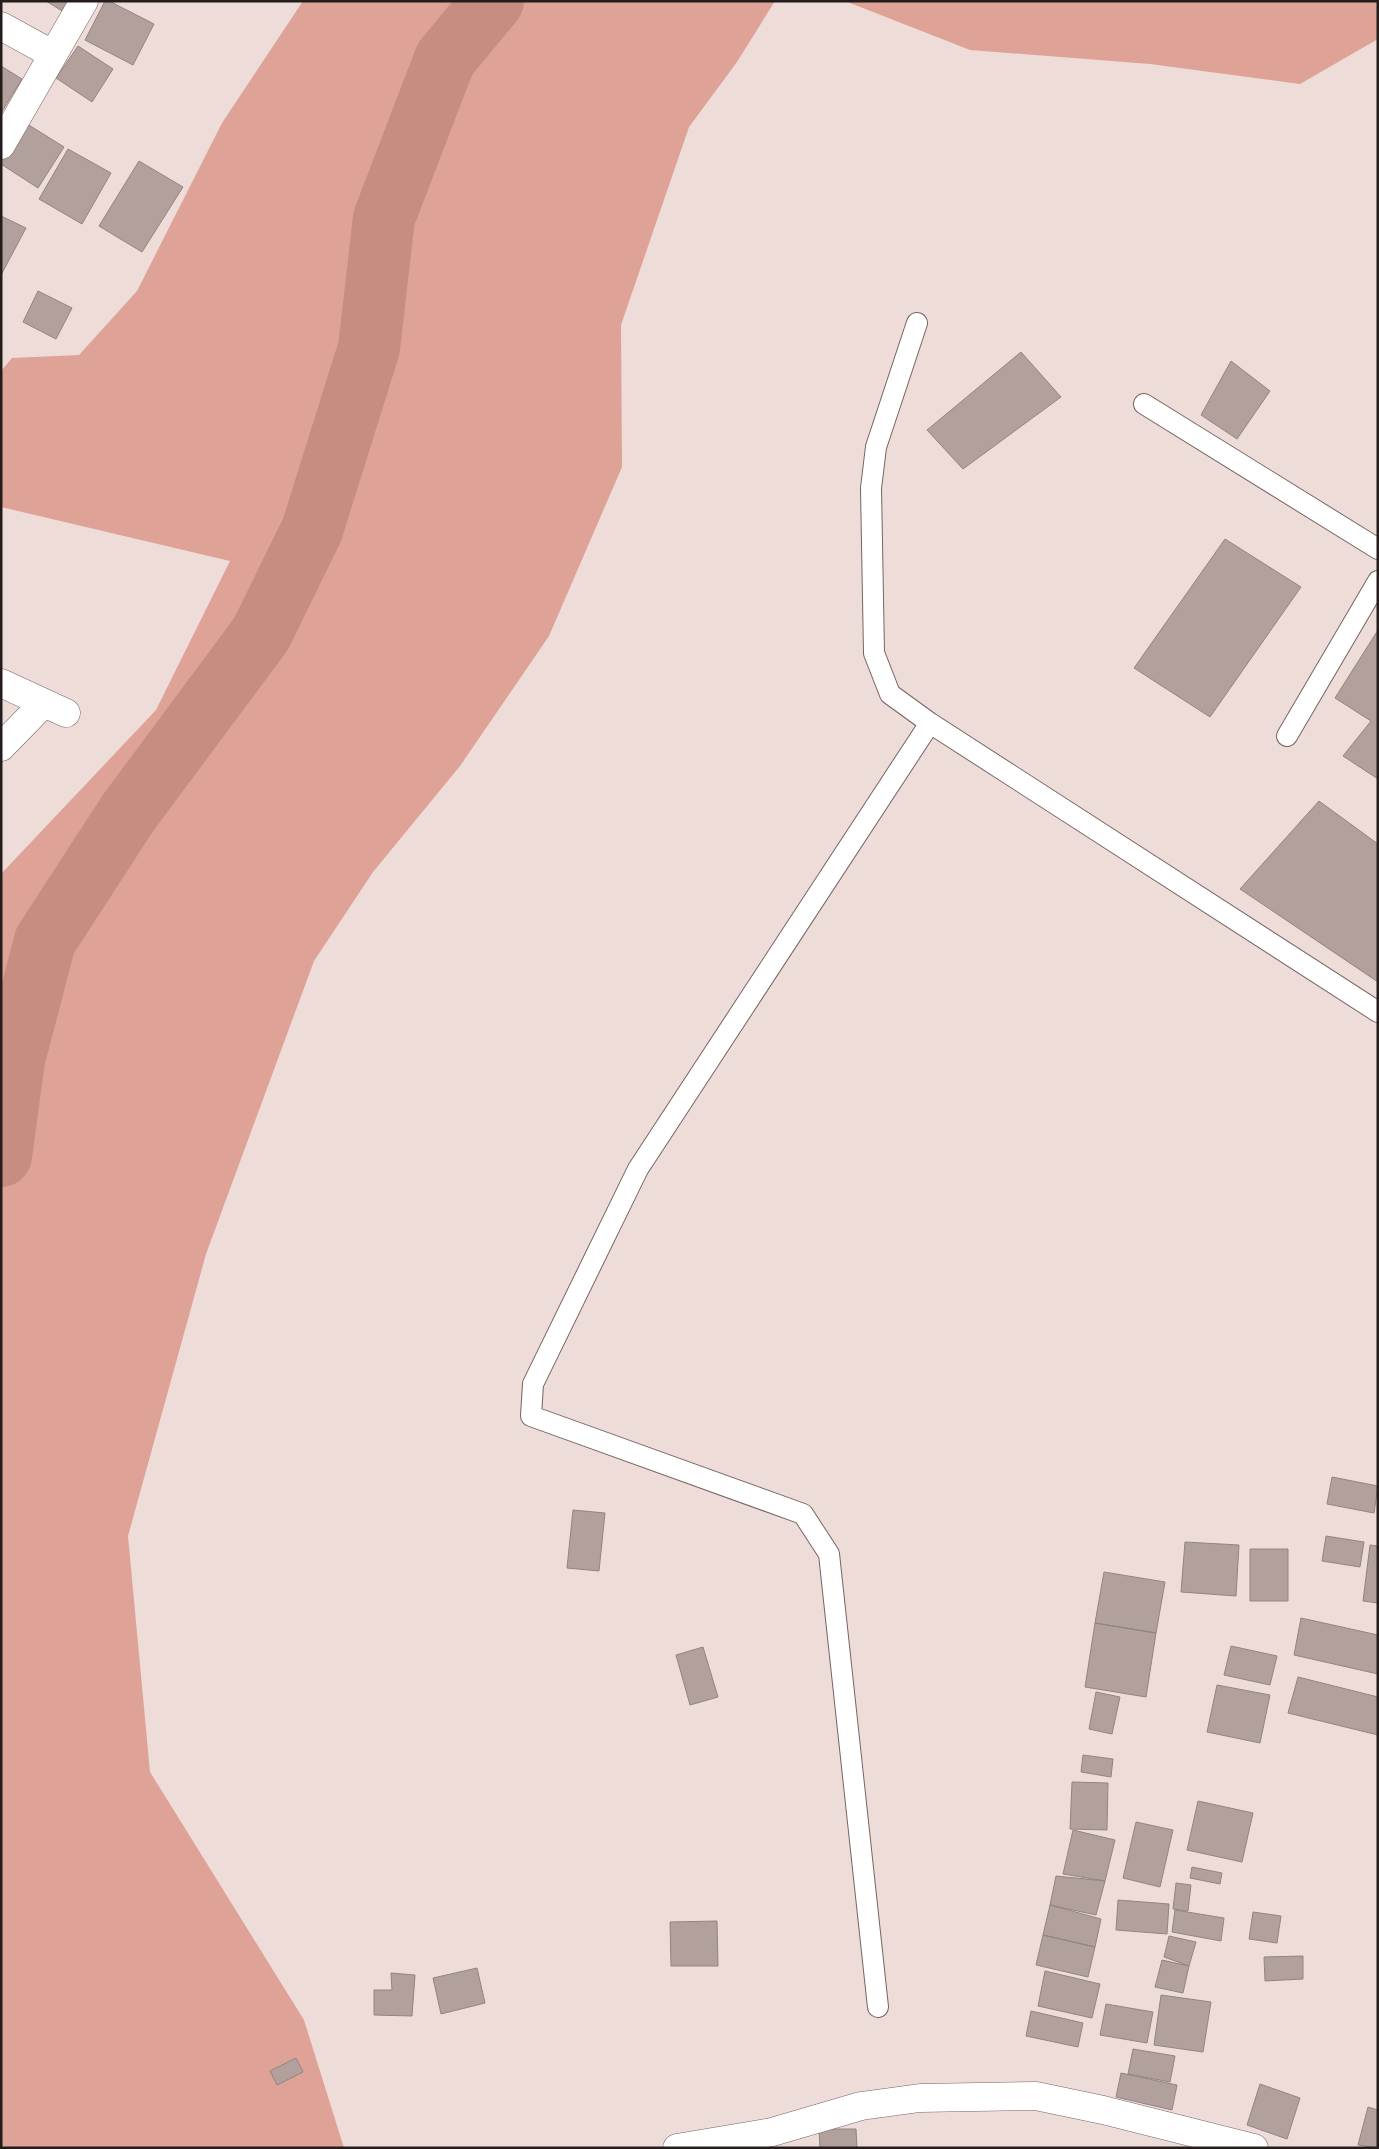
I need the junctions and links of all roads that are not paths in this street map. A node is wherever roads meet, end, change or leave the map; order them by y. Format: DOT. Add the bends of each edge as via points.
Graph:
graph roads {
  1 [pos="84,1"];
  2 [pos="1,26"];
  3 [pos="52,54"];
  4 [pos="1,145"];
  5 [pos="917,323"];
  6 [pos="1144,404"];
  7 [pos="1378,549"];
  8 [pos="1378,581"];
  9 [pos="1,683"];
  10 [pos="930,723"];
  11 [pos="1287,736"];
  12 [pos="1,747"];
  13 [pos="1378,1012"];
  14 [pos="878,2007"];
  15 [pos="677,2148"];
  16 [pos="1254,2148"];
  1 -- 3 [label="street"];
  2 -- 3 [label="street"];
  3 -- 4 [label="street"];
  5 -- 10 [label="lane" via="876,446 871,488 874,653 890,694"];
  6 -- 7 [label="lane"];
  8 -- 11 [label="lane"];
  9 -- 12 [label="street" via="55,708"];
  10 -- 13 [label="lane"];
  10 -- 14 [label="lane" via="638,1170 533,1384 531,1416 803,1514 829,1554"];
  15 -- 16 [label="street" via="772,2132 869,2105 920,2098 1036,2096"];
}
